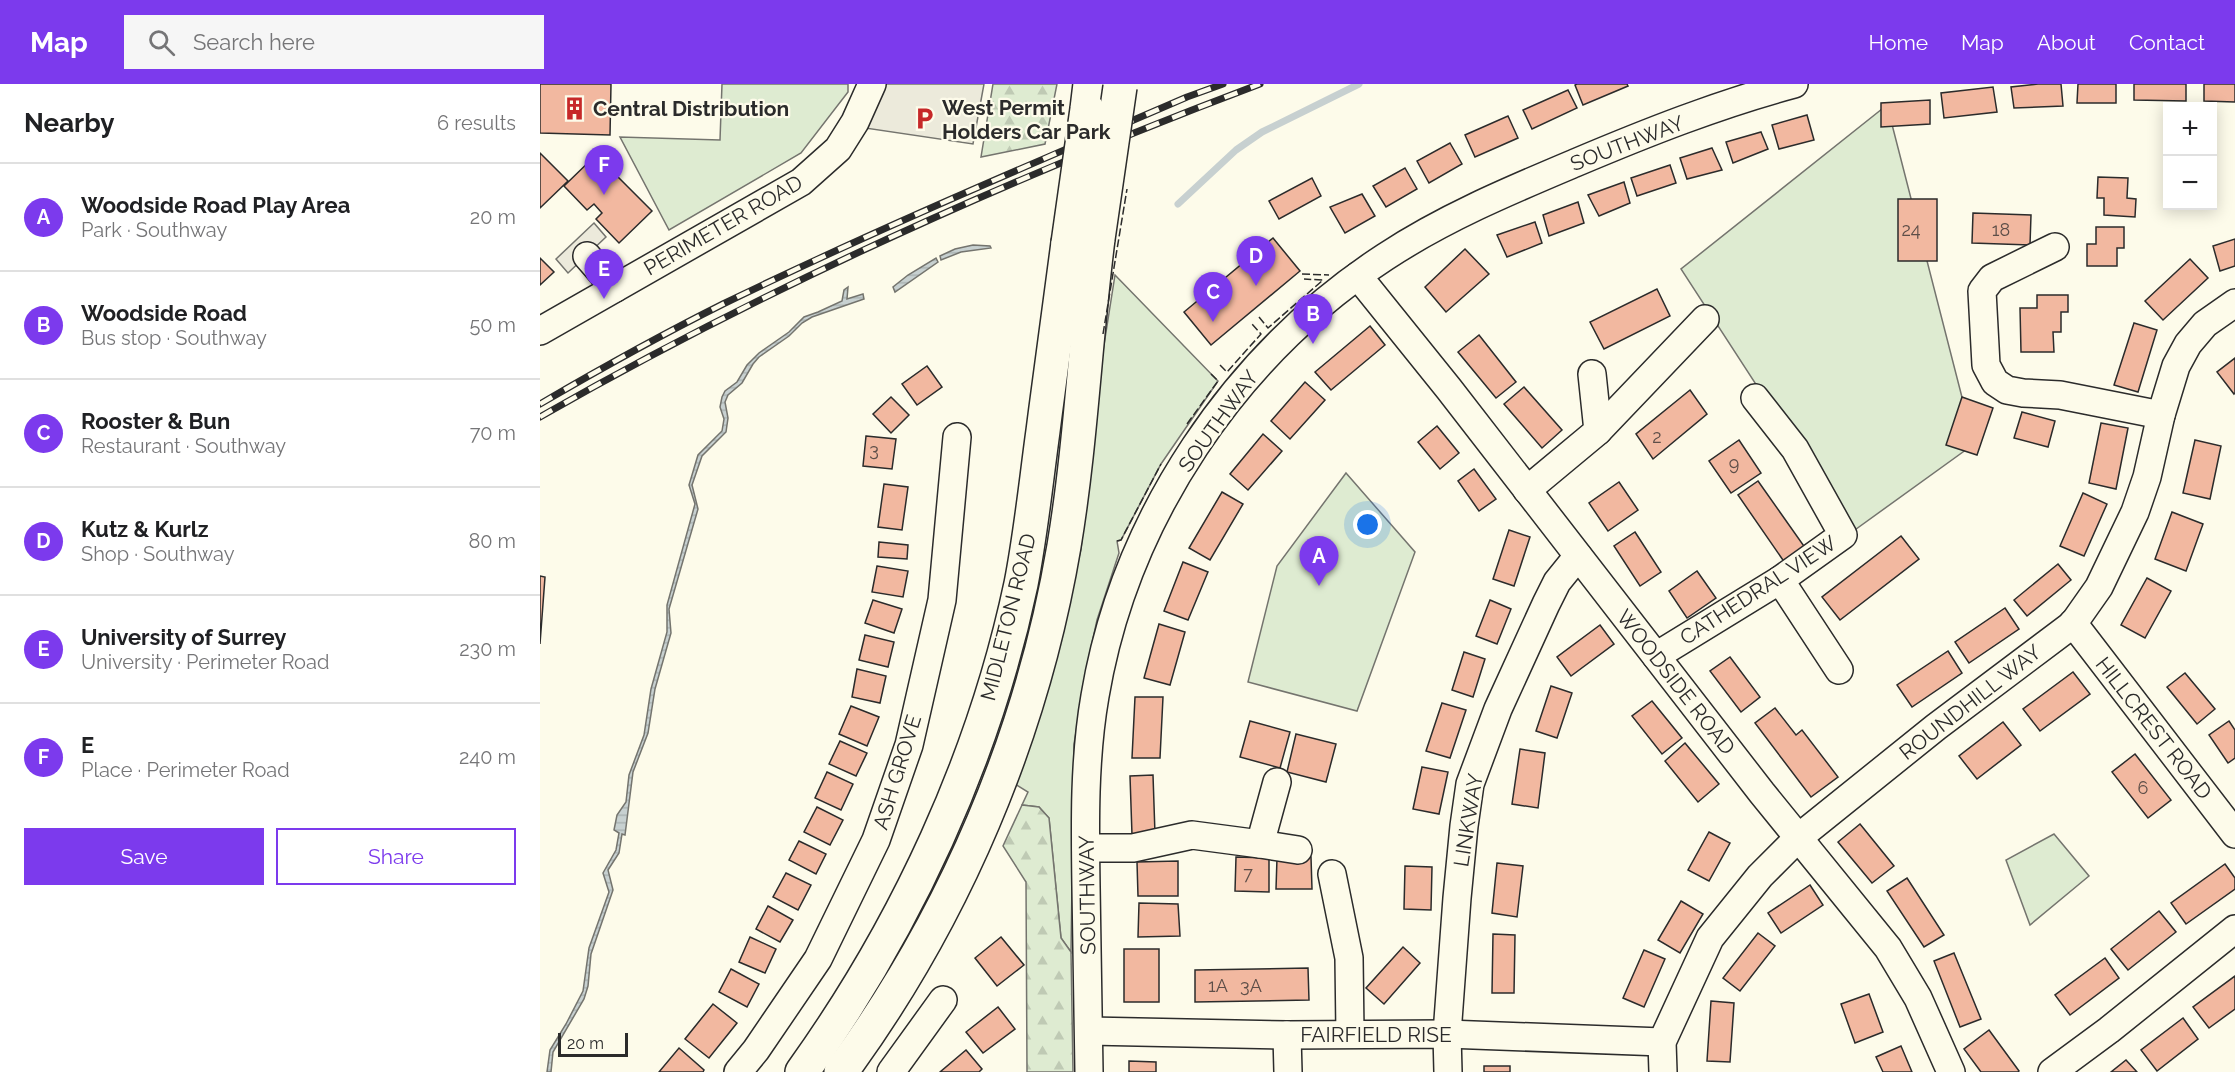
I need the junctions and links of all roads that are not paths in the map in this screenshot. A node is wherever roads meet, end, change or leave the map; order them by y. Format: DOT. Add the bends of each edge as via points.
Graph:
graph roads {
  1 [pos="872,84"];
  2 [pos="1794,84"];
  3 [pos="1104,91"];
  4 [pos="1083,241"];
  5 [pos="2055,247"];
  6 [pos="586,256"];
  7 [pos="1358,276"];
  8 [pos="615,288"];
  9 [pos="2235,303"];
  10 [pos="1705,319"];
  11 [pos="540,331"];
  12 [pos="1592,374"];
  13 [pos="1755,398"];
  14 [pos="2161,415"];
  15 [pos="1598,431"];
  16 [pos="957,437"];
  17 [pos="1527,490"];
  18 [pos="1578,556"];
  19 [pos="1780,580"];
  20 [pos="2073,623"];
  21 [pos="1656,656"];
  22 [pos="1839,670"];
  23 [pos="1277,782"];
  24 [pos="2235,834"];
  25 [pos="1798,838"];
  26 [pos="1260,844"];
  27 [pos="1086,848"];
  28 [pos="1298,850"];
  29 [pos="1332,874"];
  30 [pos="2235,929"];
  31 [pos="943,1000"];
  32 [pos="1089,1031"];
  33 [pos="1350,1033"];
  34 [pos="1447,1034"];
  35 [pos="1287,1035"];
  36 [pos="1662,1042"];
  37 [pos="738,1072"];
  38 [pos="802,1072"];
  39 [pos="841,1072"];
  40 [pos="891,1072"];
  41 [pos="1089,1072"];
  42 [pos="1288,1072"];
  43 [pos="1448,1072"];
  44 [pos="1662,1072"];
  45 [pos="1951,1072"];
  46 [pos="2052,1072"];
  1 -- 8 [label="street, PERIMETER ROAD" via="838,149 801,182"];
  2 -- 7 [label="street, SOUTHWAY" via="1627,141 1533,181 1411,241"];
  3 -- 4 [label="highway, MIDLETON ROAD, bridge"];
  4 -- 38 [label="highway, MIDLETON ROAD" via="1026,557 988,704 947,815 902,910"];
  4 -- 39 [label="highway, MIDLETON ROAD" via="1064,544 1051,610 1021,720 976,840 945,904 898,987"];
  5 -- 14 [label="street" via="1992,278 1982,291 1986,365 1995,382 2007,390 2060,395"];
  6 -- 8 [label="street"];
  7 -- 17 [label="street, WOODSIDE ROAD"];
  7 -- 27 [label="street, SOUTHWAY" via="1300,322 1243,382 1178,473 1142,544 1108,638 1095,694 1088,752"];
  8 -- 11 [label="street, PERIMETER ROAD"];
  9 -- 14 [label="street, ROUNDHILL WAY" via="2205,324 2188,344 2176,366"];
  10 -- 15 [label="street"];
  12 -- 15 [label="street"];
  13 -- 19 [label="street, CATHEDRAL VIEW" via="1795,449 1844,535"];
  14 -- 20 [label="street, ROUNDHILL WAY" via="2135,512 2099,587"];
  15 -- 17 [label="street"];
  16 -- 37 [label="street, ASH GROVE" via="942,600 909,745 876,840 818,959"];
  17 -- 18 [label="street, WOODSIDE ROAD"];
  18 -- 21 [label="street, WOODSIDE ROAD"];
  18 -- 34 [label="street, LINKWAY" via="1557,582 1546,604 1498,709 1470,784"];
  19 -- 21 [label="street, CATHEDRAL VIEW"];
  19 -- 22 [label="street"];
  20 -- 24 [label="street, HILLCREST ROAD"];
  20 -- 25 [label="street, ROUNDHILL WAY"];
  21 -- 25 [label="street, WOODSIDE ROAD"];
  23 -- 26 [label="street"];
  25 -- 36 [label="street, ROUNDHILL WAY" via="1760,876 1710,938"];
  25 -- 45 [label="street, WOODSIDE ROAD" via="1888,948 1918,998"];
  26 -- 27 [label="street" via="1192,835 1133,848"];
  26 -- 28 [label="street"];
  27 -- 32 [label="street, SOUTHWAY"];
  29 -- 33 [label="street" via="1349,958"];
  30 -- 46 [label="street"];
  31 -- 40 [label="street"];
  32 -- 35 [label="street, FAIRFIELD RISE"];
  32 -- 41 [label="street, SOUTHWAY"];
  33 -- 34 [label="street, FAIRFIELD RISE"];
  33 -- 35 [label="street, FAIRFIELD RISE"];
  34 -- 36 [label="street, FAIRFIELD RISE"];
  34 -- 43 [label="street, LINKWAY"];
  35 -- 42 [label="street"];
  36 -- 44 [label="street, ROUNDHILL WAY"];
}
